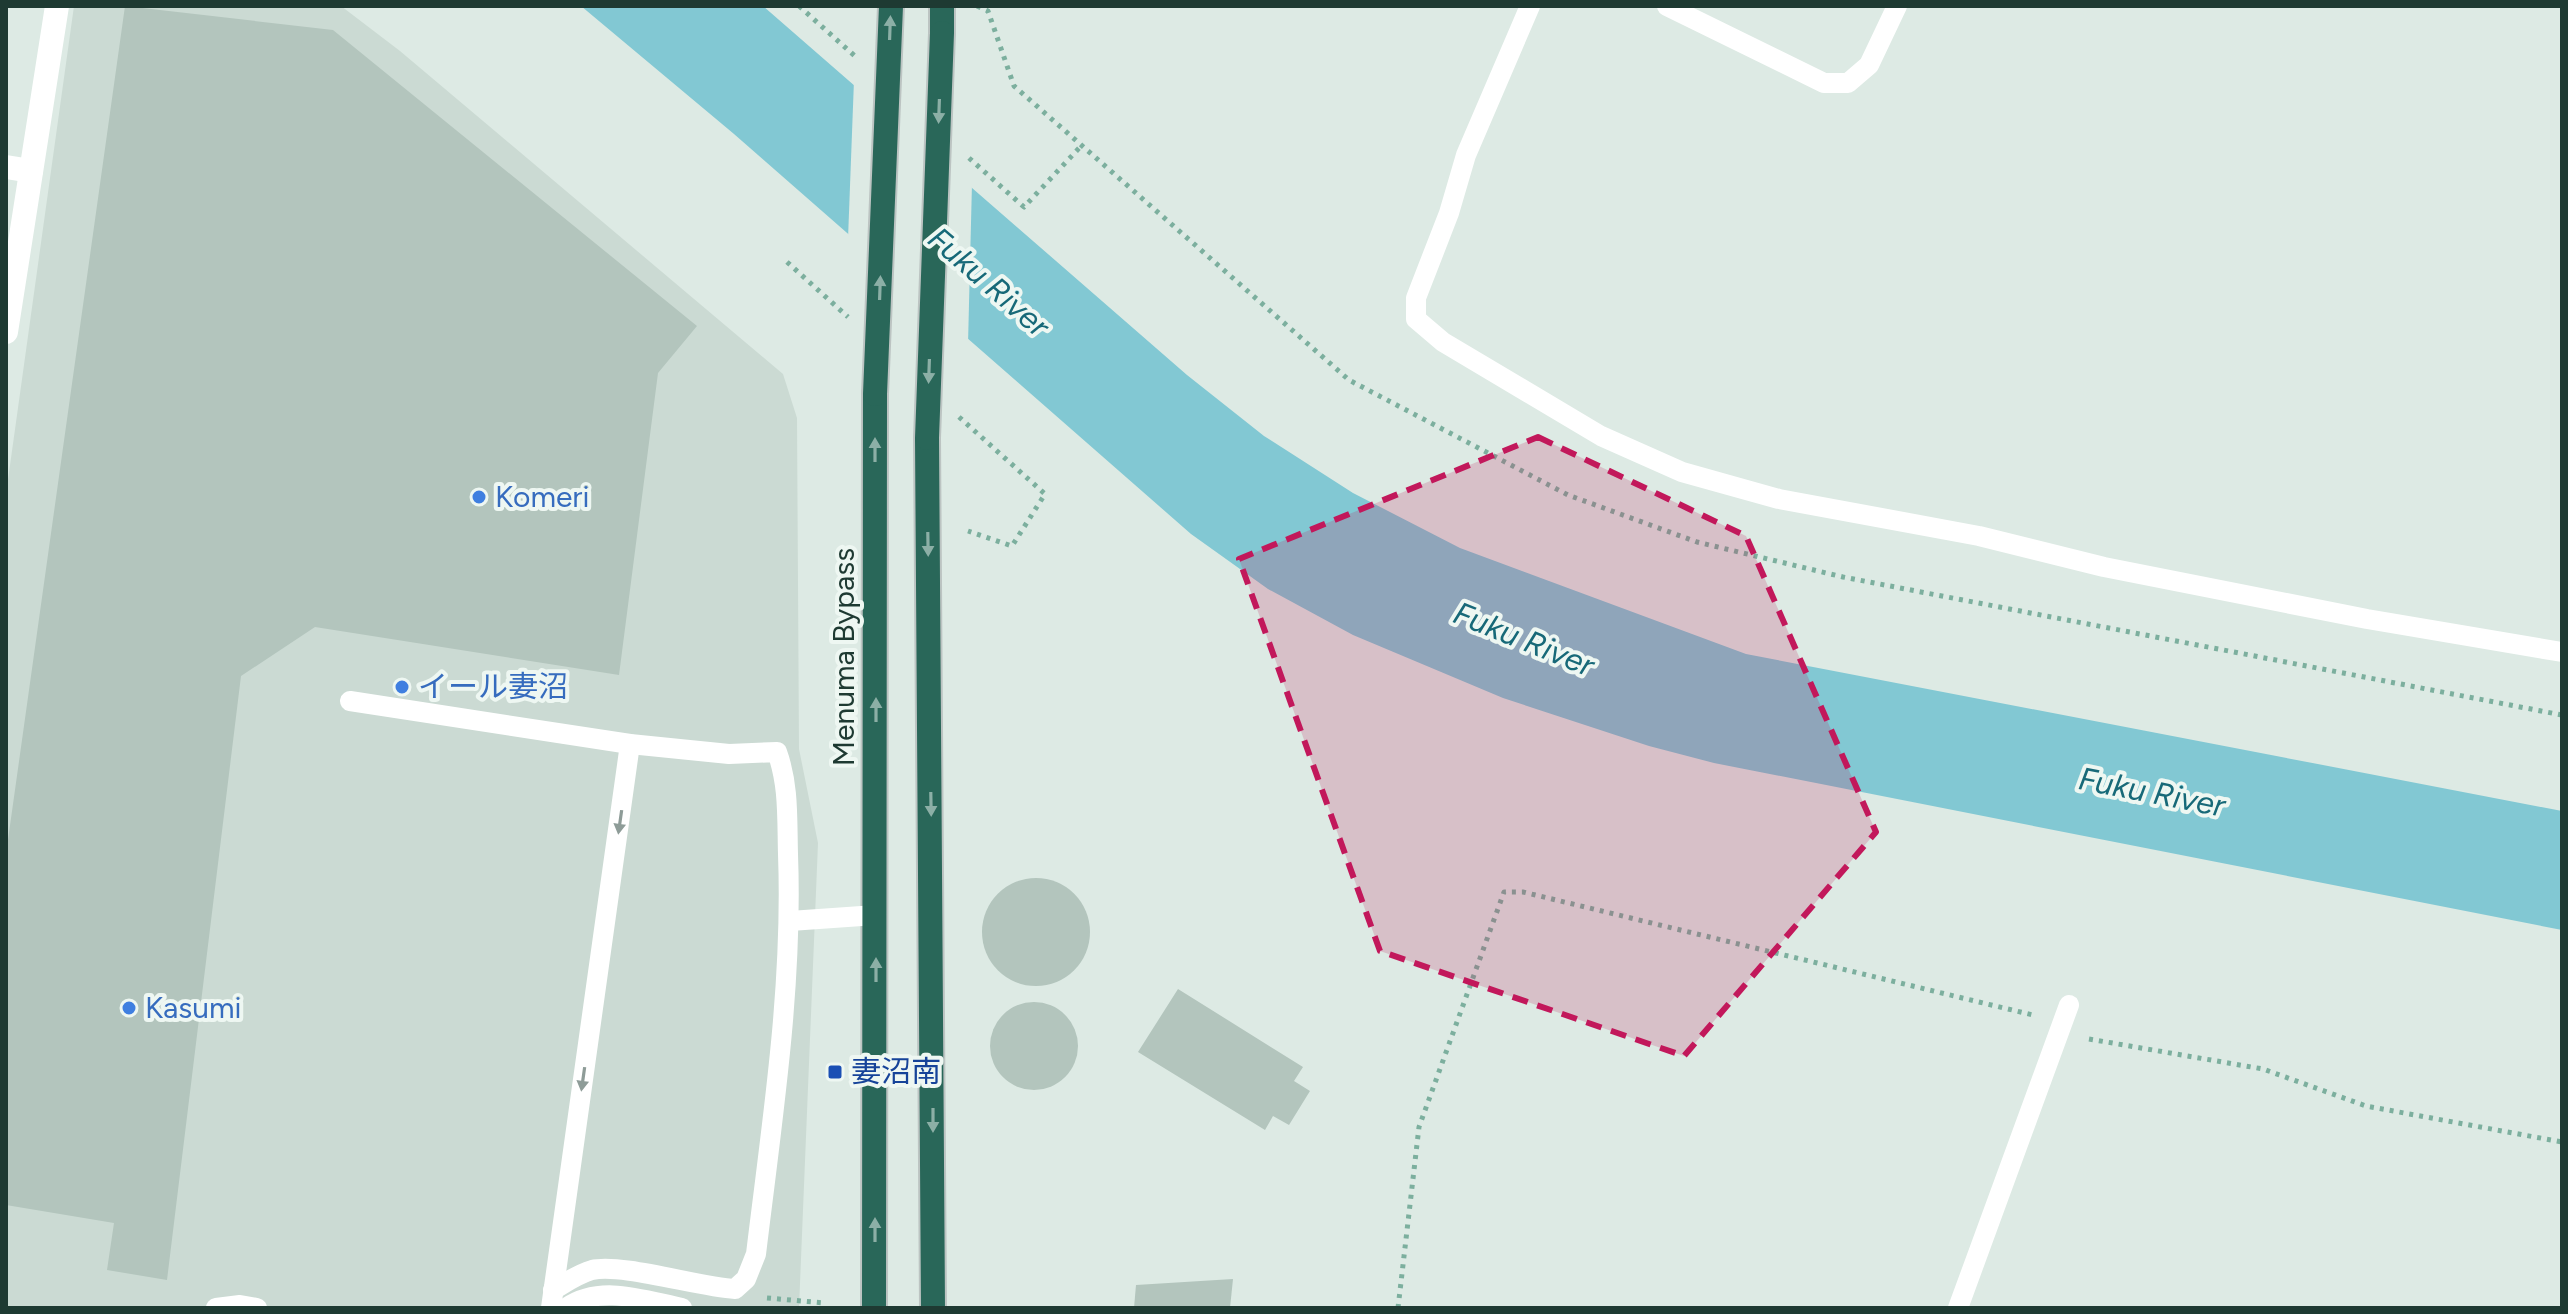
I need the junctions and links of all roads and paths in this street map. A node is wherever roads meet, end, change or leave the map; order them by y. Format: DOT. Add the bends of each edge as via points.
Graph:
graph roads {
  1 [pos="57,6"];
  2 [pos="891,6"];
  3 [pos="942,6"];
  4 [pos="1530,6"];
  5 [pos="1667,6"];
  6 [pos="1897,6"];
  7 [pos="1082,145"];
  8 [pos="6,167"];
  9 [pos="31,171"];
  10 [pos="1024,207"];
  11 [pos="6,332"];
  12 [pos="2562,652"];
  13 [pos="350,701"];
  14 [pos="630,744"];
  15 [pos="876,915"];
  16 [pos="790,921"];
  17 [pos="2065,1014"];
  18 [pos="2562,1142"];
  19 [pos="762,1297"];
  20 [pos="552,1299"];
  21 [pos="825,1303"];
  22 [pos="216,1308"];
  23 [pos="257,1308"];
  24 [pos="566,1308"];
  25 [pos="682,1308"];
  26 [pos="874,1308"];
  27 [pos="933,1308"];
  28 [pos="1398,1308"];
  29 [pos="1958,1308"];
  1 -- 9 [label="street"];
  15 -- 2 [label="highway, Menuma Bypass, one-way, bridge" via="875,394"];
  3 -- 27 [label="highway, one-way, bridge" via="927,438"];
  4 -- 12 [label="lane" via="1466,155 1416,298 1416,319 1443,342 1601,436 1682,472 1779,499 2336,613"];
  5 -- 6 [label="lane" via="1824,83 1848,83 1869,65"];
  7 -- 10 [label="path"];
  8 -- 9 [label="street"];
  9 -- 11 [label="street"];
  13 -- 14 [label="lane"];
  14 -- 16 [label="lane" via="729,754 777,752 786,777"];
  14 -- 20 [label="lane, one-way"];
  15 -- 16 [label="lane"];
  26 -- 15 [label="highway, Menuma Bypass, one-way"];
  16 -- 20 [label="lane" via="786,1002 756,1254 746,1279 735,1289 715,1288 594,1269"];
  17 -- 18 [label="path" via="2085,1038 2263,1069 2366,1106"];
  17 -- 28 [label="path" via="1523,892 1504,892 1419,1127"];
  17 -- 29 [label="lane"];
  19 -- 21 [label="path"];
  22 -- 23 [label="lane"];
  24 -- 25 [label="lane" via="584,1296 600,1294"];
}
